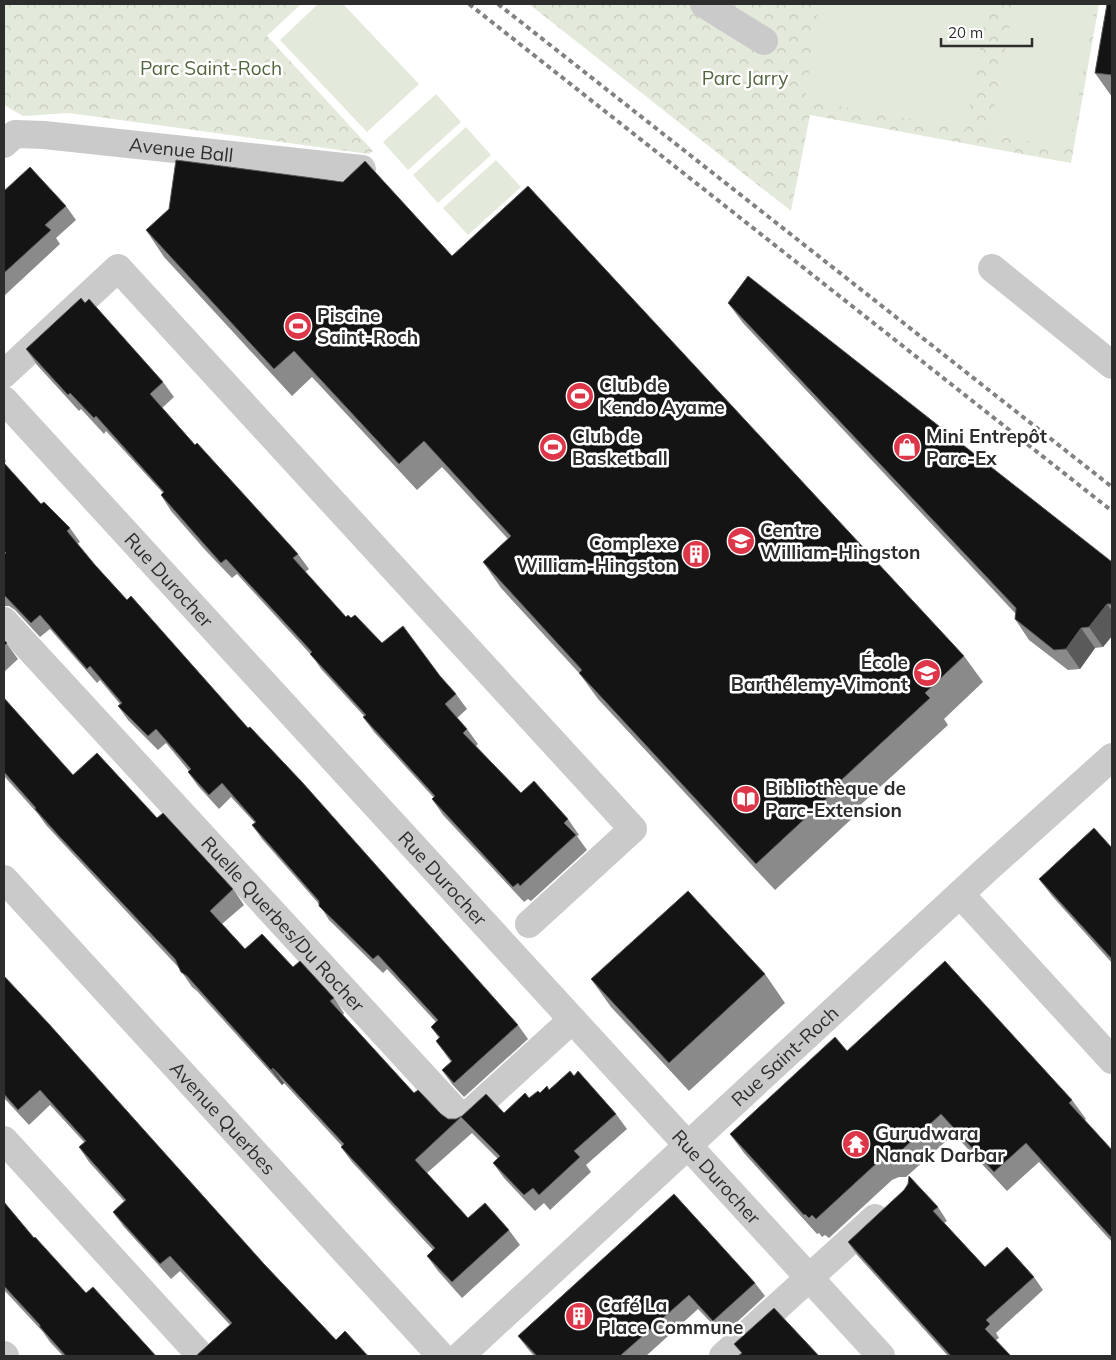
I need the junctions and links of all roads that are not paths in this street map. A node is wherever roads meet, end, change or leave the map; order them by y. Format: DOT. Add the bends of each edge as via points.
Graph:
graph roads {
  1 [pos="704,4"];
  2 [pos="764,41"];
  3 [pos="9,139"];
  4 [pos="362,169"];
  5 [pos="992,268"];
  6 [pos="1112,365"];
  7 [pos="4,374"];
  8 [pos="4,400"];
  9 [pos="4,621"];
  10 [pos="1112,757"];
  11 [pos="4,879"];
  12 [pos="960,894"];
  13 [pos="529,924"];
  14 [pos="572,1020"];
  15 [pos="1112,1060"];
  16 [pos="4,1140"];
  17 [pos="688,1146"];
  18 [pos="896,1199"];
  19 [pos="809,1278"];
  20 [pos="201,1356"];
  21 [pos="441,1356"];
  22 [pos="460,1356"];
  23 [pos="723,1356"];
  24 [pos="881,1356"];
  1 -- 2 [label="street"];
  3 -- 4 [label="street, Avenue Ball" via="44,135"];
  5 -- 6 [label="street"];
  7 -- 13 [label="street" via="118,268 633,829"];
  8 -- 14 [label="street, Rue Durocher"];
  9 -- 14 [label="street, Ruelle Querbes/Du Rocher" via="463,1119"];
  10 -- 12 [label="street, Rue Saint-Roch"];
  11 -- 21 [label="street, Avenue Querbes"];
  12 -- 15 [label="street"];
  12 -- 17 [label="street, Rue Saint-Roch"];
  14 -- 17 [label="street, Rue Durocher"];
  16 -- 20 [label="street"];
  17 -- 19 [label="street, Rue Durocher"];
  17 -- 22 [label="street, Rue Saint-Roch"];
  18 -- 19 [label="street"];
  19 -- 23 [label="street"];
  19 -- 24 [label="street, Rue Durocher"];
}
